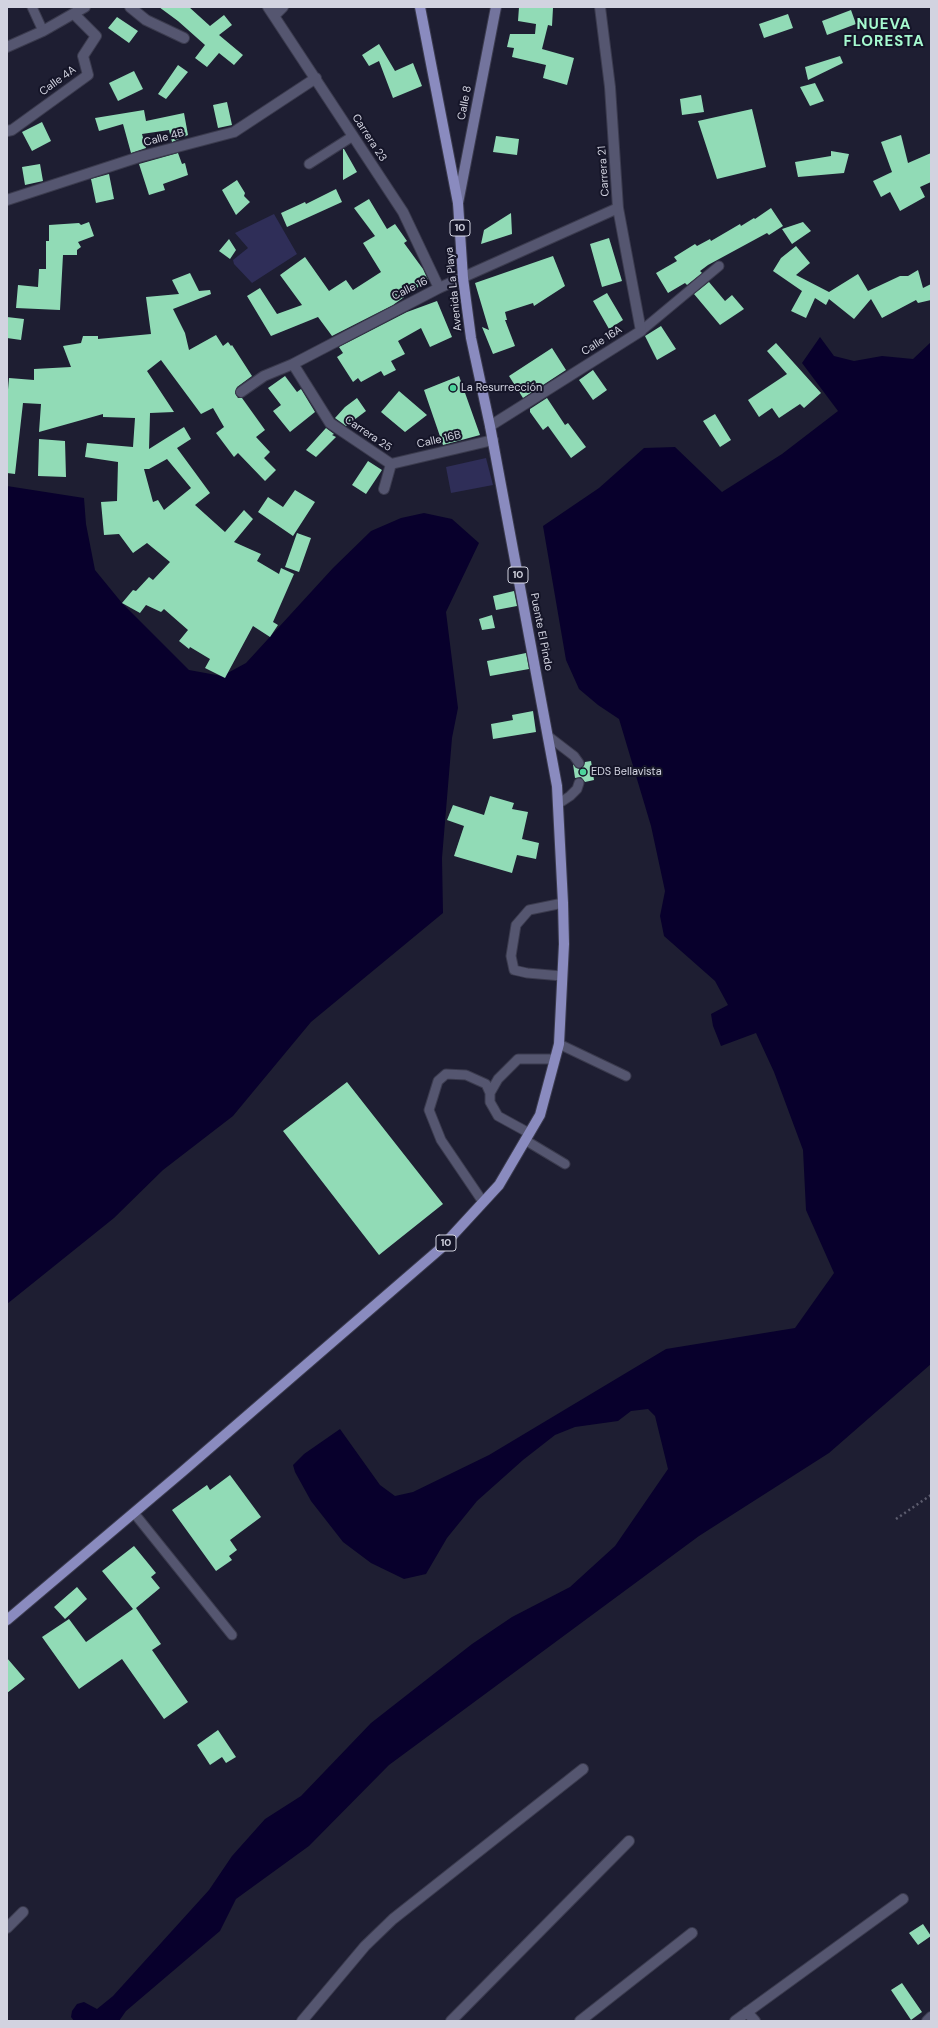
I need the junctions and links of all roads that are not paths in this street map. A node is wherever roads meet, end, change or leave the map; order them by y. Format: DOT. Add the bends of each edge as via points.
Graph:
graph roads {
  1 [pos="32,7"];
  2 [pos="86,7"];
  3 [pos="130,7"];
  4 [pos="268,7"];
  5 [pos="283,7"];
  6 [pos="420,7"];
  7 [pos="496,7"];
  8 [pos="600,7"];
  9 [pos="74,14"];
  10 [pos="275,15"];
  11 [pos="43,31"];
  12 [pos="184,38"];
  13 [pos="7,47"];
  14 [pos="316,78"];
  15 [pos="7,131"];
  16 [pos="353,136"];
  17 [pos="309,164"];
  18 [pos="7,200"];
  19 [pos="458,203"];
  20 [pos="618,208"];
  21 [pos="718,266"];
  22 [pos="463,278"];
  23 [pos="439,288"];
  24 [pos="641,331"];
  25 [pos="293,364"];
  26 [pos="241,392"];
  27 [pos="490,426"];
  28 [pos="493,445"];
  29 [pos="391,464"];
  30 [pos="384,489"];
  31 [pos="548,736"];
  32 [pos="579,763"];
  33 [pos="579,783"];
  34 [pos="558,804"];
  35 [pos="563,903"];
  36 [pos="562,976"];
  37 [pos="559,1044"];
  38 [pos="555,1059"];
  39 [pos="626,1076"];
  40 [pos="490,1093"];
  41 [pos="527,1136"];
  42 [pos="565,1164"];
  43 [pos="483,1202"];
  44 [pos="134,1513"];
  45 [pos="7,1620"];
  46 [pos="232,1635"];
  47 [pos="583,1769"];
  48 [pos="629,1842"];
  49 [pos="903,1899"];
  50 [pos="23,1912"];
  51 [pos="7,1928"];
  52 [pos="692,1933"];
  53 [pos="747,2012"];
  54 [pos="931,2018"];
  55 [pos="302,2021"];
  56 [pos="450,2021"];
  57 [pos="580,2021"];
  58 [pos="735,2021"];
  59 [pos="755,2021"];
  60 [pos="927,2021"];
  1 -- 11 [label="lane"];
  2 -- 9 [label="street"];
  3 -- 12 [label="street" via="146,20"];
  4 -- 10 [label="street, Carrera 23"];
  5 -- 10 [label="street"];
  6 -- 19 [label="main road, Avenida La Playa / 10"];
  7 -- 19 [label="main road, Calle 8"];
  8 -- 20 [label="street, Carrera 21" via="610,87"];
  9 -- 11 [label="street"];
  9 -- 15 [label="street, Calle 4A" via="96,36 83,56 88,75 12,130"];
  10 -- 14 [label="street, Carrera 23"];
  11 -- 13 [label="street"];
  14 -- 16 [label="street, Carrera 23"];
  14 -- 18 [label="street, Calle 4B" via="234,132 139,157"];
  16 -- 17 [label="lane"];
  16 -- 23 [label="street, Carrera 23" via="403,212"];
  19 -- 22 [label="main road, Avenida La Playa / 10"];
  20 -- 22 [label="street, Calle 16"];
  20 -- 24 [label="street, Carrera 21"];
  21 -- 24 [label="lane, Calle 16A"];
  22 -- 23 [label="street, Calle 16"];
  22 -- 27 [label="main road, Avenida La Playa / 10" via="471,338"];
  23 -- 25 [label="street, Calle 16"];
  24 -- 27 [label="street, Calle 16A"];
  25 -- 26 [label="street, Calle 16" via="264,376"];
  25 -- 29 [label="street, Carrera 25" via="330,423"];
  27 -- 28 [label="main road, Avenida La Playa / 10"];
  28 -- 29 [label="street, Calle 16B"];
  28 -- 31 [label="main road, Puente El Pindo / 10"];
  29 -- 30 [label="street"];
  31 -- 32 [label="lane"];
  31 -- 34 [label="main road, 10"];
  33 -- 34 [label="lane" via="570,796"];
  34 -- 35 [label="main road, 10"];
  35 -- 36 [label="main road, 10"];
  35 -- 36 [label="lane" via="529,910 516,925 511,956 514,970"];
  36 -- 37 [label="main road, 10"];
  37 -- 38 [label="main road, 10"];
  37 -- 39 [label="lane"];
  38 -- 40 [label="lane" via="518,1059 498,1079"];
  38 -- 41 [label="main road, 10" via="540,1115"];
  40 -- 41 [label="lane" via="490,1102 498,1116"];
  40 -- 43 [label="lane" via="486,1084 466,1075 446,1074 438,1081 429,1110 441,1140"];
  41 -- 42 [label="lane"];
  41 -- 43 [label="main road, 10" via="499,1185"];
  43 -- 44 [label="main road, 10" via="440,1249"];
  44 -- 45 [label="main road, 10"];
  44 -- 46 [label="lane"];
  47 -- 55 [label="street" via="393,1918 365,1946"];
  48 -- 56 [label="street"];
  49 -- 53 [label="street"];
  50 -- 51 [label="street"];
  52 -- 57 [label="street"];
  53 -- 58 [label="street"];
  53 -- 59 [label="street"];
  54 -- 60 [label="street"];
}
